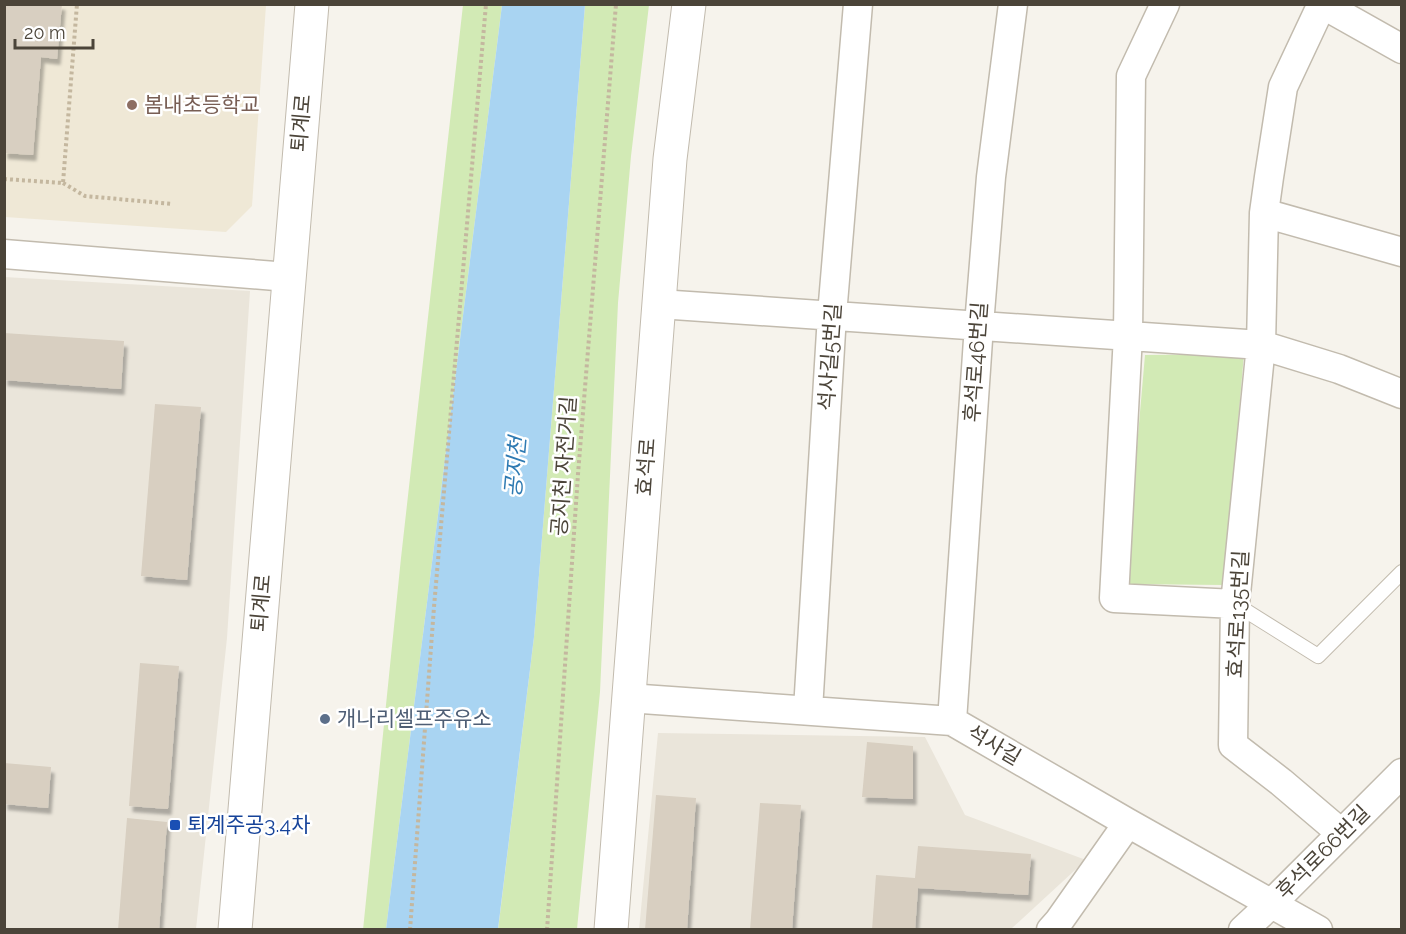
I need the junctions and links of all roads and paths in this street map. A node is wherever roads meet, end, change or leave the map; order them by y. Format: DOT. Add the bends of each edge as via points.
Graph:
graph roads {
  1 [pos="77,4"];
  2 [pos="312,4"];
  3 [pos="486,4"];
  4 [pos="616,4"];
  5 [pos="689,4"];
  6 [pos="858,4"];
  7 [pos="1013,4"];
  8 [pos="1165,4"];
  9 [pos="1322,4"];
  10 [pos="1401,49"];
  11 [pos="4,179"];
  12 [pos="63,183"];
  13 [pos="173,204"];
  14 [pos="1264,213"];
  15 [pos="1401,252"];
  16 [pos="4,254"];
  17 [pos="288,277"];
  18 [pos="659,304"];
  19 [pos="832,315"];
  20 [pos="979,325"];
  21 [pos="1128,335"];
  22 [pos="1261,345"];
  23 [pos="1401,393"];
  24 [pos="1401,572"];
  25 [pos="1235,604"];
  26 [pos="628,698"];
  27 [pos="808,711"];
  28 [pos="952,721"];
  29 [pos="1401,773"];
  30 [pos="1128,823"];
  31 [pos="1341,833"];
  32 [pos="1271,904"];
  33 [pos="235,930"];
  34 [pos="410,930"];
  35 [pos="547,930"];
  36 [pos="611,930"];
  37 [pos="1051,930"];
  38 [pos="1243,930"];
  39 [pos="1318,930"];
  1 -- 12 [label="path"];
  2 -- 17 [label="street, 퇴계로"];
  3 -- 34 [label="path"];
  4 -- 35 [label="path, 공지천 자전거길" via="578,462"];
  5 -- 18 [label="street, 효석로" via="670,159"];
  6 -- 19 [label="street, 석사길5번길"];
  7 -- 20 [label="street, 후석로46번길" via="991,177"];
  8 -- 21 [label="street" via="1131,76"];
  9 -- 10 [label="street"];
  9 -- 14 [label="street, 효석로135번길" via="1283,87"];
  11 -- 12 [label="path"];
  12 -- 13 [label="path" via="85,196"];
  14 -- 15 [label="street"];
  14 -- 22 [label="street, 효석로135번길"];
  16 -- 17 [label="street"];
  17 -- 33 [label="street, 퇴계로"];
  18 -- 19 [label="street"];
  18 -- 26 [label="street, 효석로"];
  19 -- 20 [label="street"];
  19 -- 27 [label="street, 석사길5번길"];
  20 -- 21 [label="street"];
  20 -- 28 [label="street, 후석로46번길"];
  21 -- 22 [label="street"];
  21 -- 25 [label="street" via="1114,598"];
  22 -- 23 [label="street"];
  22 -- 25 [label="street, 효석로135번길"];
  24 -- 25 [label="lane" via="1318,656"];
  25 -- 31 [label="street, 효석로135번길" via="1233,745"];
  26 -- 27 [label="street, 석사길"];
  26 -- 36 [label="street, 효석로"];
  27 -- 28 [label="street, 석사길"];
  28 -- 30 [label="street, 석사길"];
  29 -- 31 [label="street, 후석로66번길"];
  30 -- 32 [label="street, 석사길"];
  30 -- 37 [label="street"];
  31 -- 32 [label="street, 후석로66번길"];
  32 -- 38 [label="street, 후석로66번길"];
  32 -- 39 [label="street, 석사길"];
}
